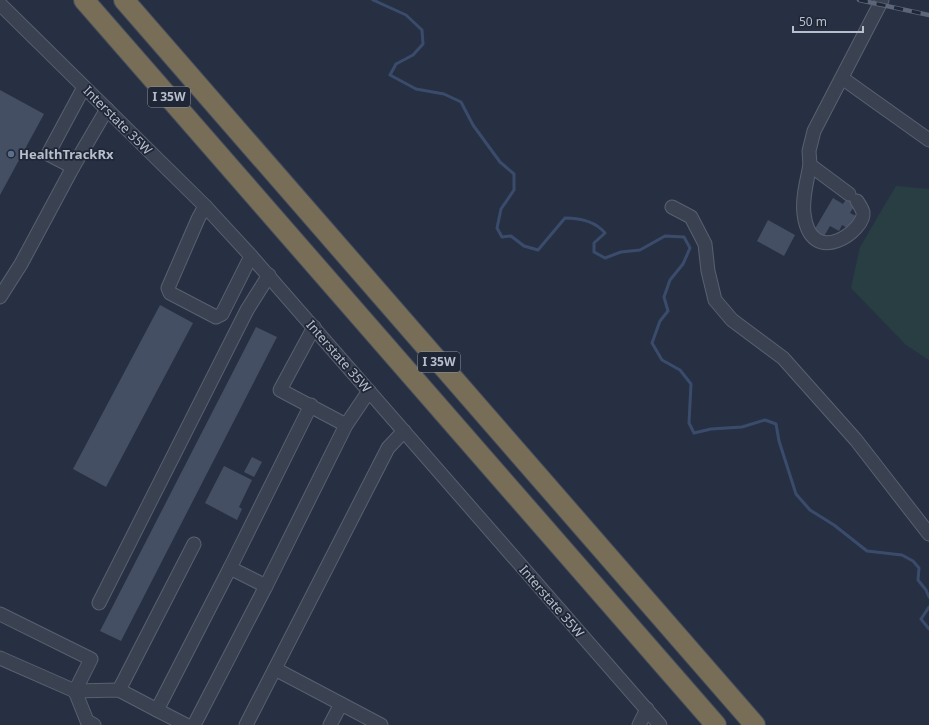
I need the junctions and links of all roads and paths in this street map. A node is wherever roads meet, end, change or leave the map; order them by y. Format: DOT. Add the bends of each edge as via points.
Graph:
graph roads {
  1 [pos="84,0"];
  2 [pos="124,0"];
  3 [pos="882,0"];
  4 [pos="0,4"];
  5 [pos="842,78"];
  6 [pos="84,87"];
  7 [pos="107,109"];
  8 [pos="929,140"];
  9 [pos="810,165"];
  10 [pos="73,167"];
  11 [pos="205,206"];
  12 [pos="672,207"];
  13 [pos="251,256"];
  14 [pos="269,275"];
  15 [pos="1,295"];
  16 [pos="314,327"];
  17 [pos="369,391"];
  18 [pos="311,405"];
  19 [pos="346,425"];
  20 [pos="404,431"];
  21 [pos="929,534"];
  22 [pos="194,544"];
  23 [pos="230,568"];
  24 [pos="266,586"];
  25 [pos="99,603"];
  26 [pos="0,614"];
  27 [pos="0,658"];
  28 [pos="275,670"];
  29 [pos="119,690"];
  30 [pos="75,691"];
  31 [pos="341,704"];
  32 [pos="647,709"];
  33 [pos="157,710"];
  34 [pos="94,725"];
  35 [pos="186,725"];
  36 [pos="194,725"];
  37 [pos="246,725"];
  38 [pos="330,725"];
  39 [pos="382,725"];
  40 [pos="639,725"];
  41 [pos="660,725"];
  42 [pos="716,725"];
  43 [pos="754,725"];
  1 -- 42 [label="highway, I 35W"];
  2 -- 43 [label="highway, I 35W"];
  3 -- 5 [label="street"];
  4 -- 6 [label="street, Interstate 35W"];
  5 -- 8 [label="street"];
  5 -- 9 [label="street" via="814,131 809,151"];
  6 -- 7 [label="street, Interstate 35W"];
  6 -- 10 [label="street" via="48,154"];
  7 -- 10 [label="street"];
  7 -- 11 [label="street, Interstate 35W"];
  9 -- 9 [label="street" via="853,198 863,212 862,218 850,233 830,243 813,237 804,215"];
  10 -- 15 [label="street" via="21,264"];
  11 -- 13 [label="street, Interstate 35W"];
  11 -- 13 [label="street" via="168,288 170,293 216,317 222,314"];
  12 -- 21 [label="street" via="691,217 705,244 715,300 732,320 783,358 856,440"];
  13 -- 14 [label="street, Interstate 35W"];
  14 -- 16 [label="street, Interstate 35W"];
  14 -- 25 [label="street" via="247,310"];
  16 -- 17 [label="street, Interstate 35W"];
  16 -- 18 [label="street" via="280,390"];
  17 -- 19 [label="street"];
  17 -- 20 [label="street, Interstate 35W"];
  18 -- 19 [label="street"];
  18 -- 23 [label="street"];
  19 -- 24 [label="street"];
  20 -- 28 [label="street" via="388,448"];
  20 -- 32 [label="street, Interstate 35W"];
  22 -- 29 [label="street"];
  23 -- 24 [label="street"];
  23 -- 33 [label="street"];
  24 -- 36 [label="street"];
  26 -- 30 [label="street" via="91,659"];
  27 -- 30 [label="street"];
  28 -- 31 [label="street"];
  28 -- 37 [label="street"];
  29 -- 30 [label="street"];
  29 -- 33 [label="street"];
  30 -- 34 [label="street" via="87,721"];
  31 -- 38 [label="street"];
  31 -- 39 [label="street"];
  32 -- 40 [label="street"];
  32 -- 41 [label="street, Interstate 35W"];
  33 -- 35 [label="street"];
}
